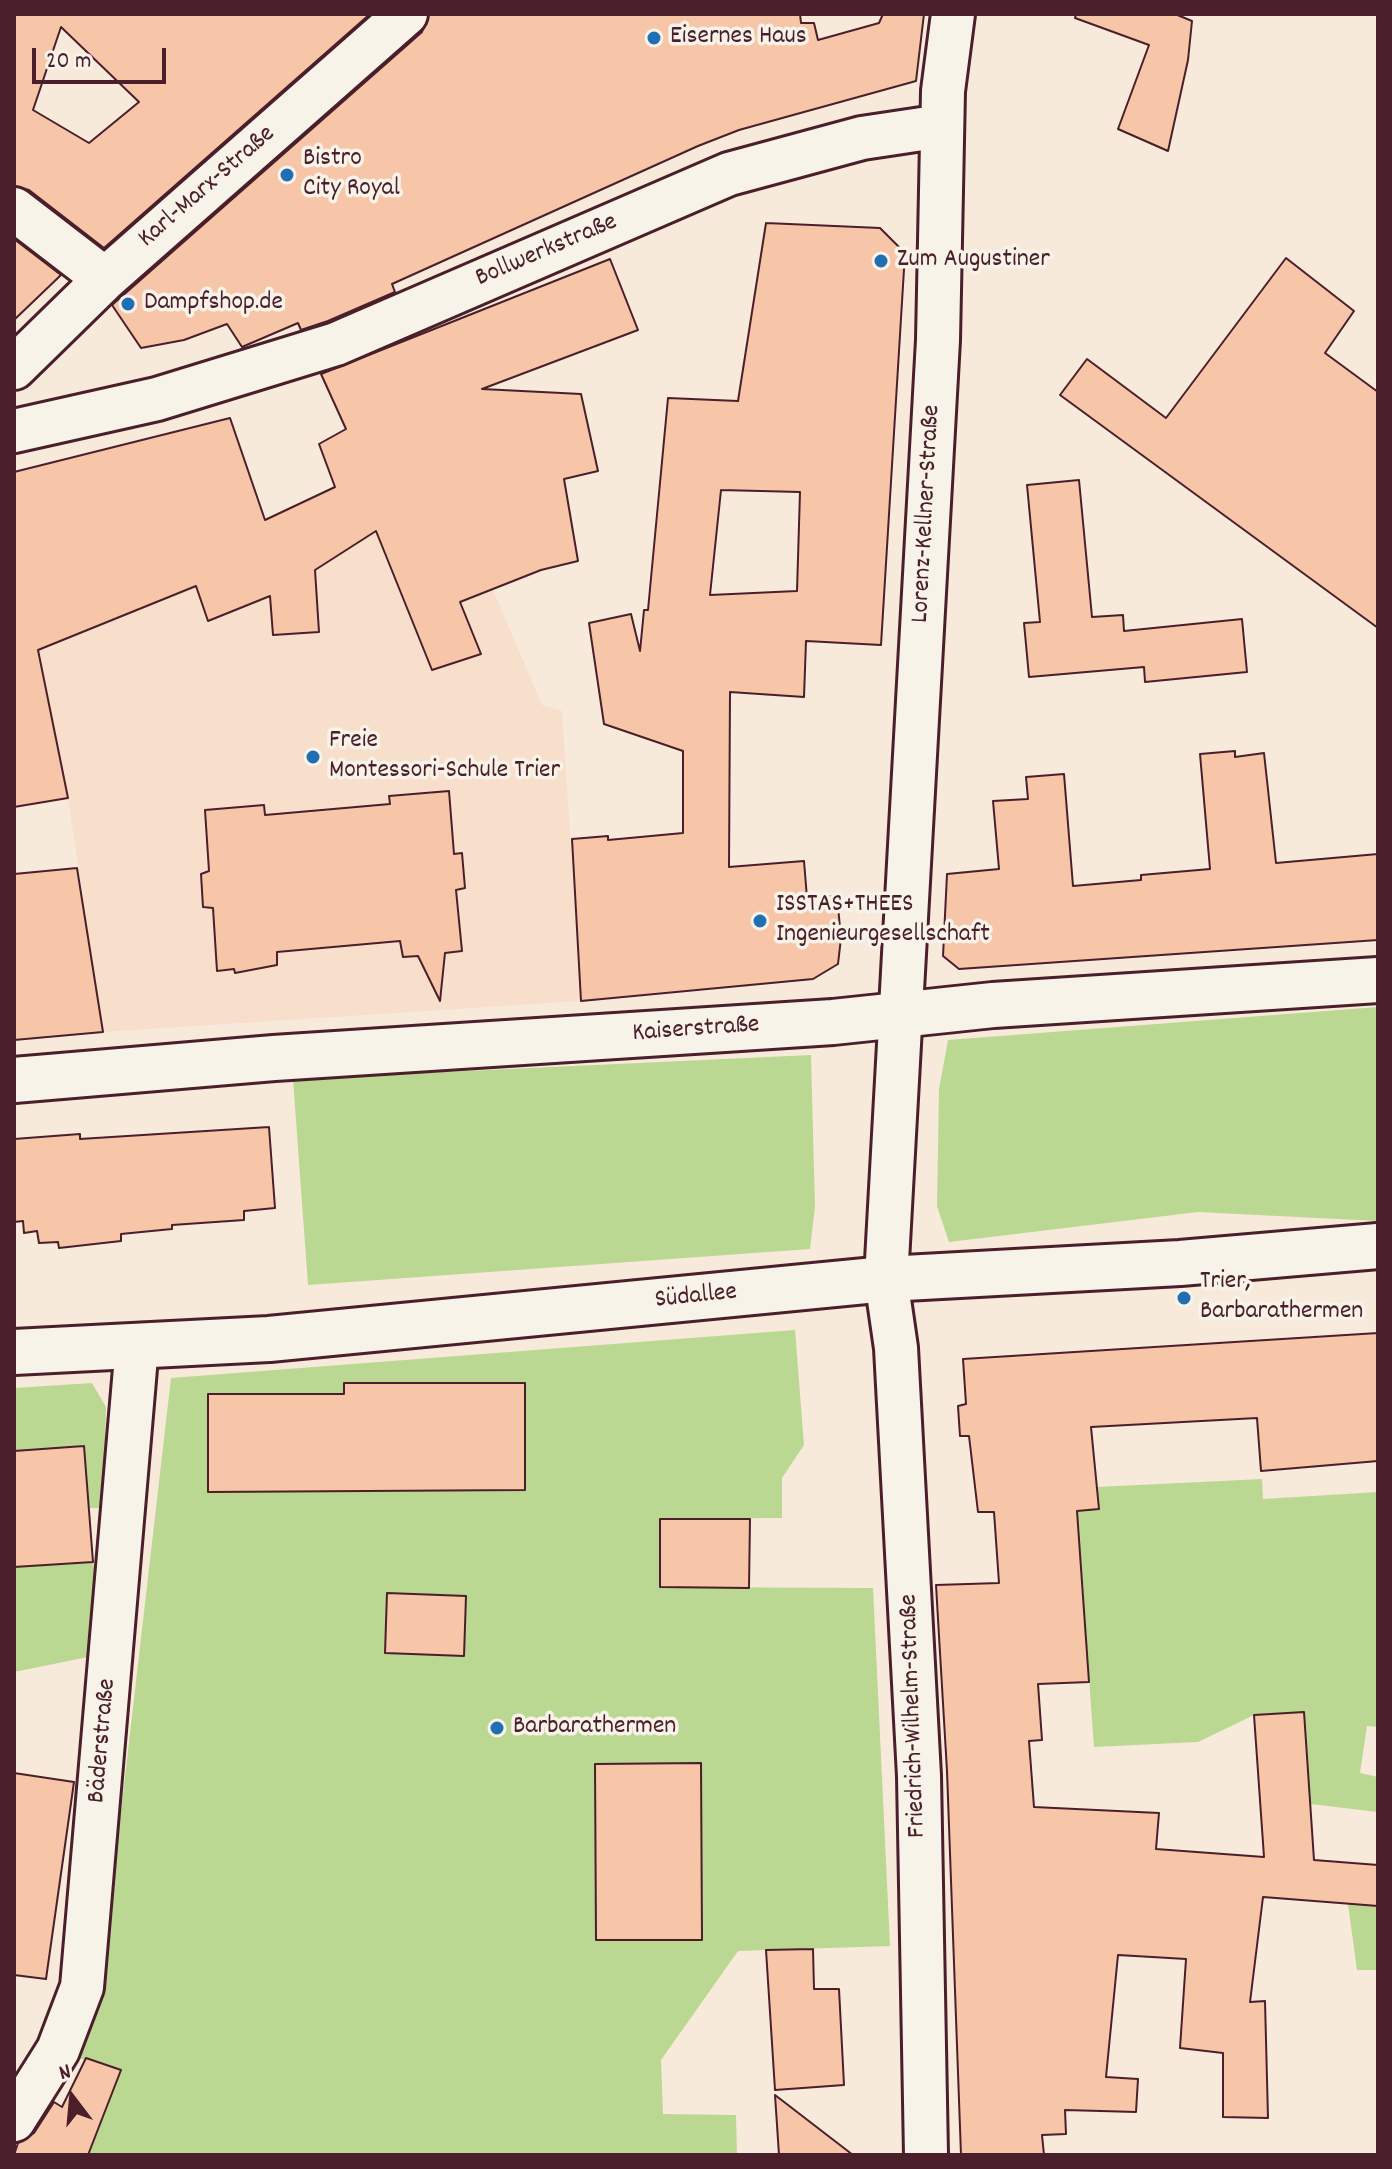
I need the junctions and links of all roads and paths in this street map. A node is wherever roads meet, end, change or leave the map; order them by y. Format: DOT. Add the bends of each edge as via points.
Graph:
graph roads {
  1 [pos="406,14"];
  2 [pos="953,14"];
  3 [pos="942,126"];
  4 [pos="14,209"];
  5 [pos="105,279"];
  6 [pos="14,368"];
  7 [pos="14,431"];
  8 [pos="1378,980"];
  9 [pos="901,1014"];
  10 [pos="14,1080"];
  11 [pos="1378,1246"];
  12 [pos="886,1279"];
  13 [pos="137,1345"];
  14 [pos="14,1352"];
  15 [pos="14,2120"];
  16 [pos="926,2155"];
  1 -- 5 [label="street, Karl-Marx-Straße"];
  2 -- 3 [label="street, Lorenz-Kellner-Straße"];
  3 -- 7 [label="street, Bollwerkstraße" via="862,138 729,174 336,344 157,399"];
  3 -- 9 [label="street, Lorenz-Kellner-Straße" via="938,340"];
  4 -- 5 [label="street"];
  5 -- 6 [label="street, Karl-Marx-Straße"];
  8 -- 9 [label="main road, Kaiserstraße"];
  9 -- 10 [label="main road, Kaiserstraße"];
  9 -- 12 [label="street, Lorenz-Kellner-Straße"];
  11 -- 12 [label="main road, Südallee"];
  12 -- 13 [label="main road, Südallee" via="281,1338"];
  12 -- 16 [label="street, Friedrich-Wilhelm-Straße" via="896,1348 919,1776"];
  13 -- 14 [label="main road, Südallee"];
  13 -- 15 [label="street, Bäderstraße" via="82,1987 58,2050"];
}
